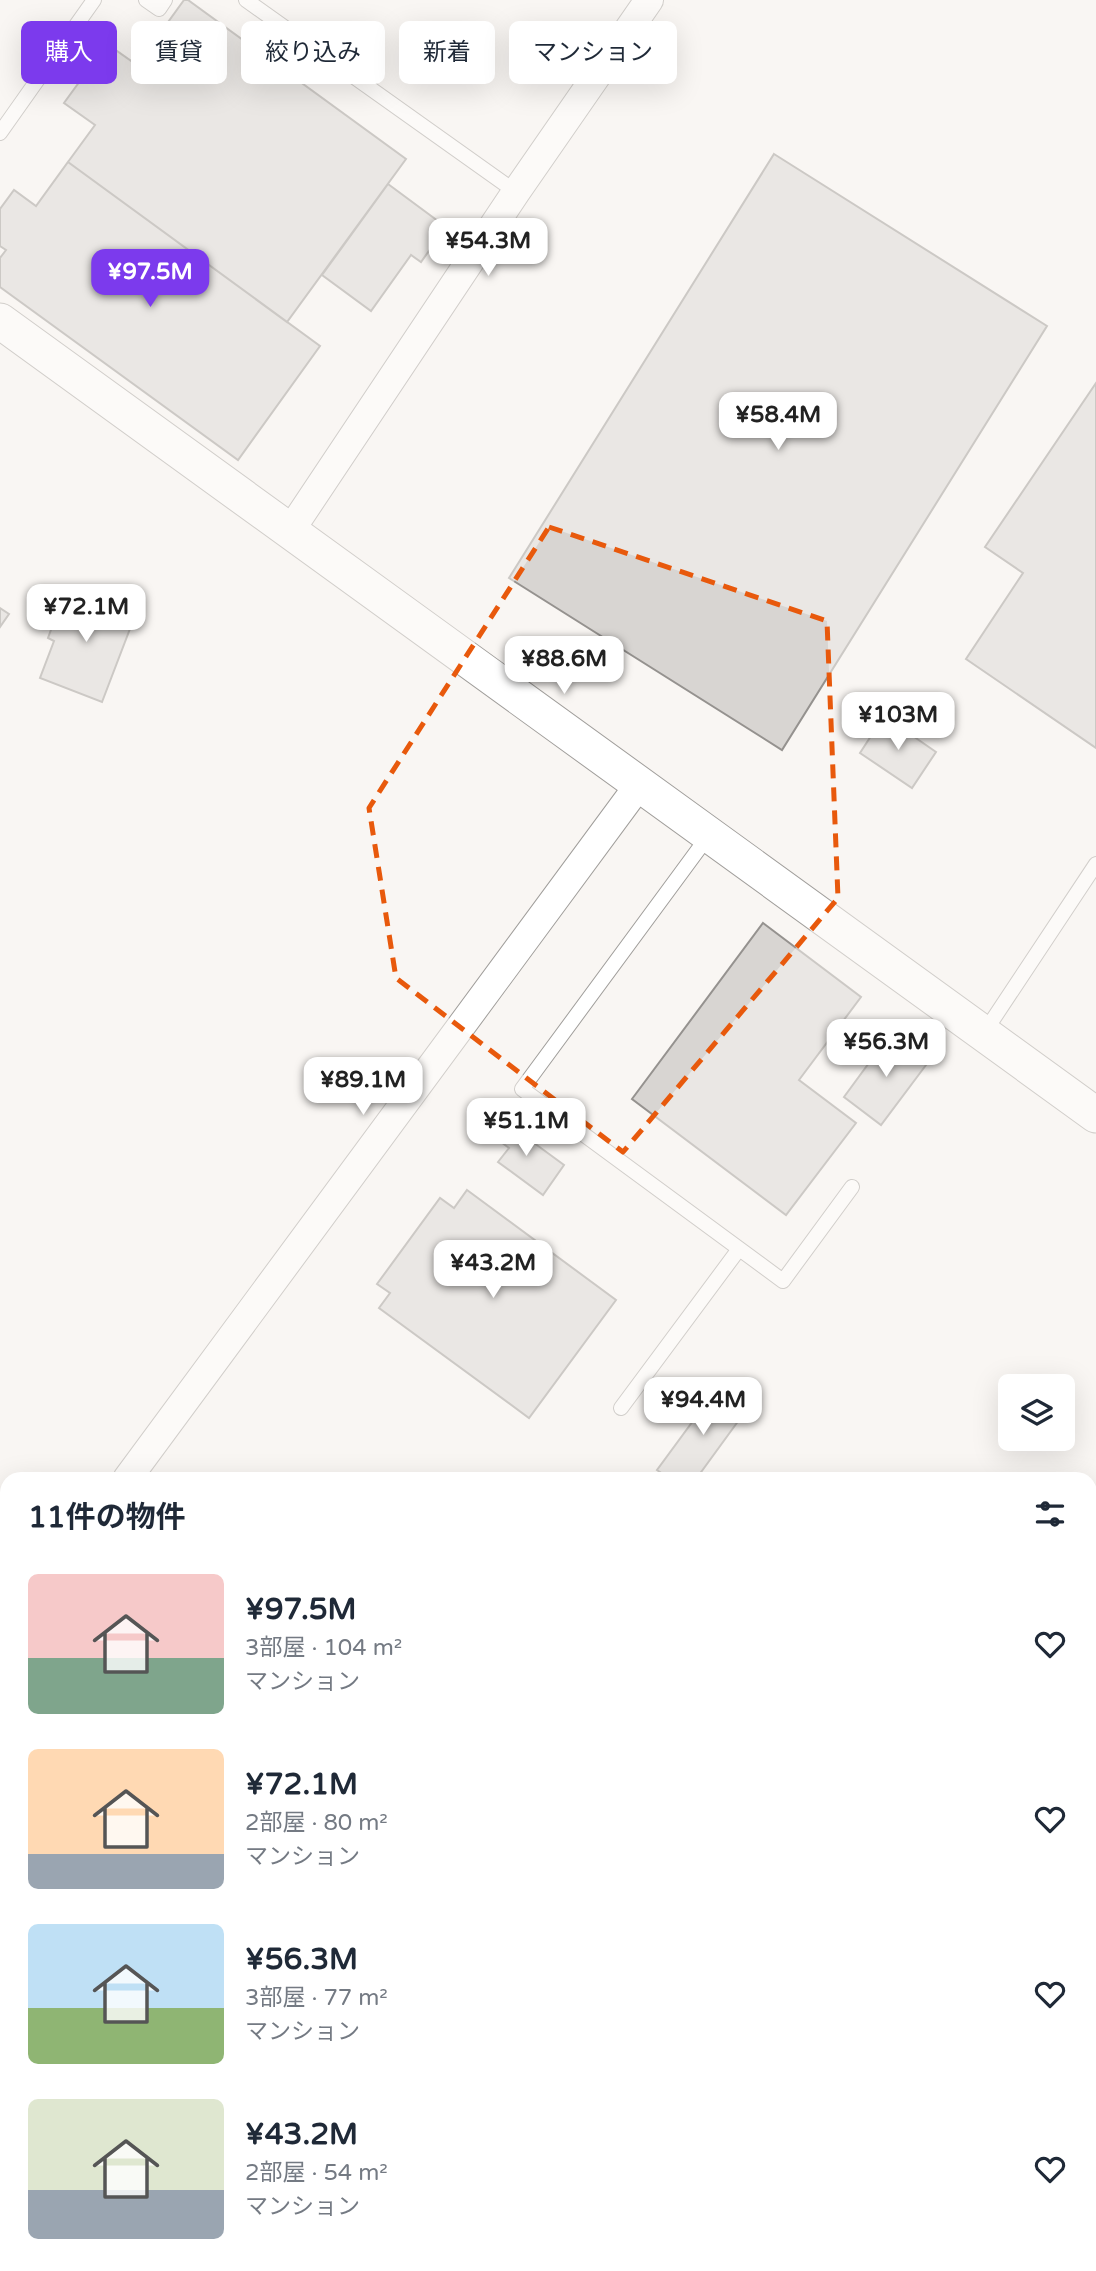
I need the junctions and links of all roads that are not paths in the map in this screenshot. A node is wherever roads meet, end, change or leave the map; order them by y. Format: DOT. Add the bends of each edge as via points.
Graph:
graph roads {
  1 [pos="94,0"];
  2 [pos="146,0"];
  3 [pos="165,0"];
  4 [pos="246,0"];
  5 [pos="649,0"];
  6 [pos="0,133"];
  7 [pos="516,192"];
  8 [pos="0,321"];
  9 [pos="290,531"];
  10 [pos="639,785"];
  11 [pos="709,835"];
  12 [pos="1096,864"];
  13 [pos="984,1033"];
  14 [pos="1096,1115"];
  15 [pos="852,1188"];
  16 [pos="738,1249"];
  17 [pos="621,1408"];
  18 [pos="132,1472"];
  1 -- 6 [label="lane"];
  2 -- 3 [label="lane" via="159,9"];
  4 -- 7 [label="lane"];
  5 -- 7 [label="street"];
  7 -- 9 [label="street"];
  8 -- 9 [label="street"];
  9 -- 10 [label="street"];
  10 -- 11 [label="street"];
  10 -- 18 [label="street"];
  11 -- 13 [label="street"];
  11 -- 16 [label="lane" via="522,1089"];
  12 -- 13 [label="lane"];
  13 -- 14 [label="street"];
  15 -- 16 [label="lane" via="783,1282"];
  16 -- 17 [label="lane"];
}
